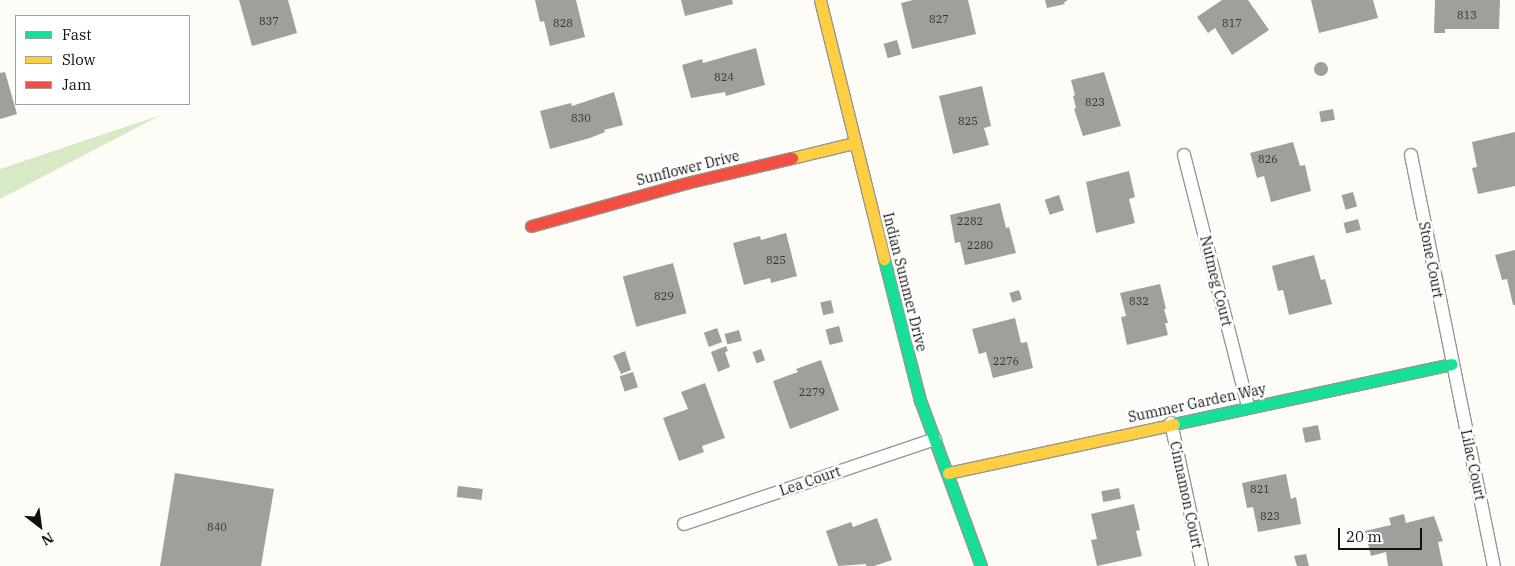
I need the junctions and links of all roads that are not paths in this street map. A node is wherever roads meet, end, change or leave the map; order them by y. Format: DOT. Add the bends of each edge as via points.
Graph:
graph roads {
  1 [pos="820,0"];
  2 [pos="854,143"];
  3 [pos="1184,155"];
  4 [pos="1411,155"];
  5 [pos="531,226"];
  6 [pos="1452,364"];
  7 [pos="1248,407"];
  8 [pos="1171,423"];
  9 [pos="936,439"];
  10 [pos="948,473"];
  11 [pos="684,524"];
  12 [pos="981,566"];
  13 [pos="1202,566"];
  14 [pos="1494,566"];
  1 -- 2 [label="street, Indian Summer Drive"];
  2 -- 5 [label="street, Sunflower Drive" via="686,183"];
  2 -- 9 [label="street, Indian Summer Drive" via="920,400"];
  3 -- 7 [label="lane, Nutmeg Court"];
  4 -- 6 [label="lane, Stone Court"];
  6 -- 7 [label="street, Summer Garden Way"];
  6 -- 14 [label="lane, Lilac Court"];
  7 -- 8 [label="street, Summer Garden Way"];
  8 -- 10 [label="street, Summer Garden Way"];
  8 -- 13 [label="lane, Cinnamon Court"];
  9 -- 10 [label="street, Indian Summer Drive"];
  9 -- 11 [label="lane, Lea Court"];
  10 -- 12 [label="street, Indian Summer Drive"];
}
